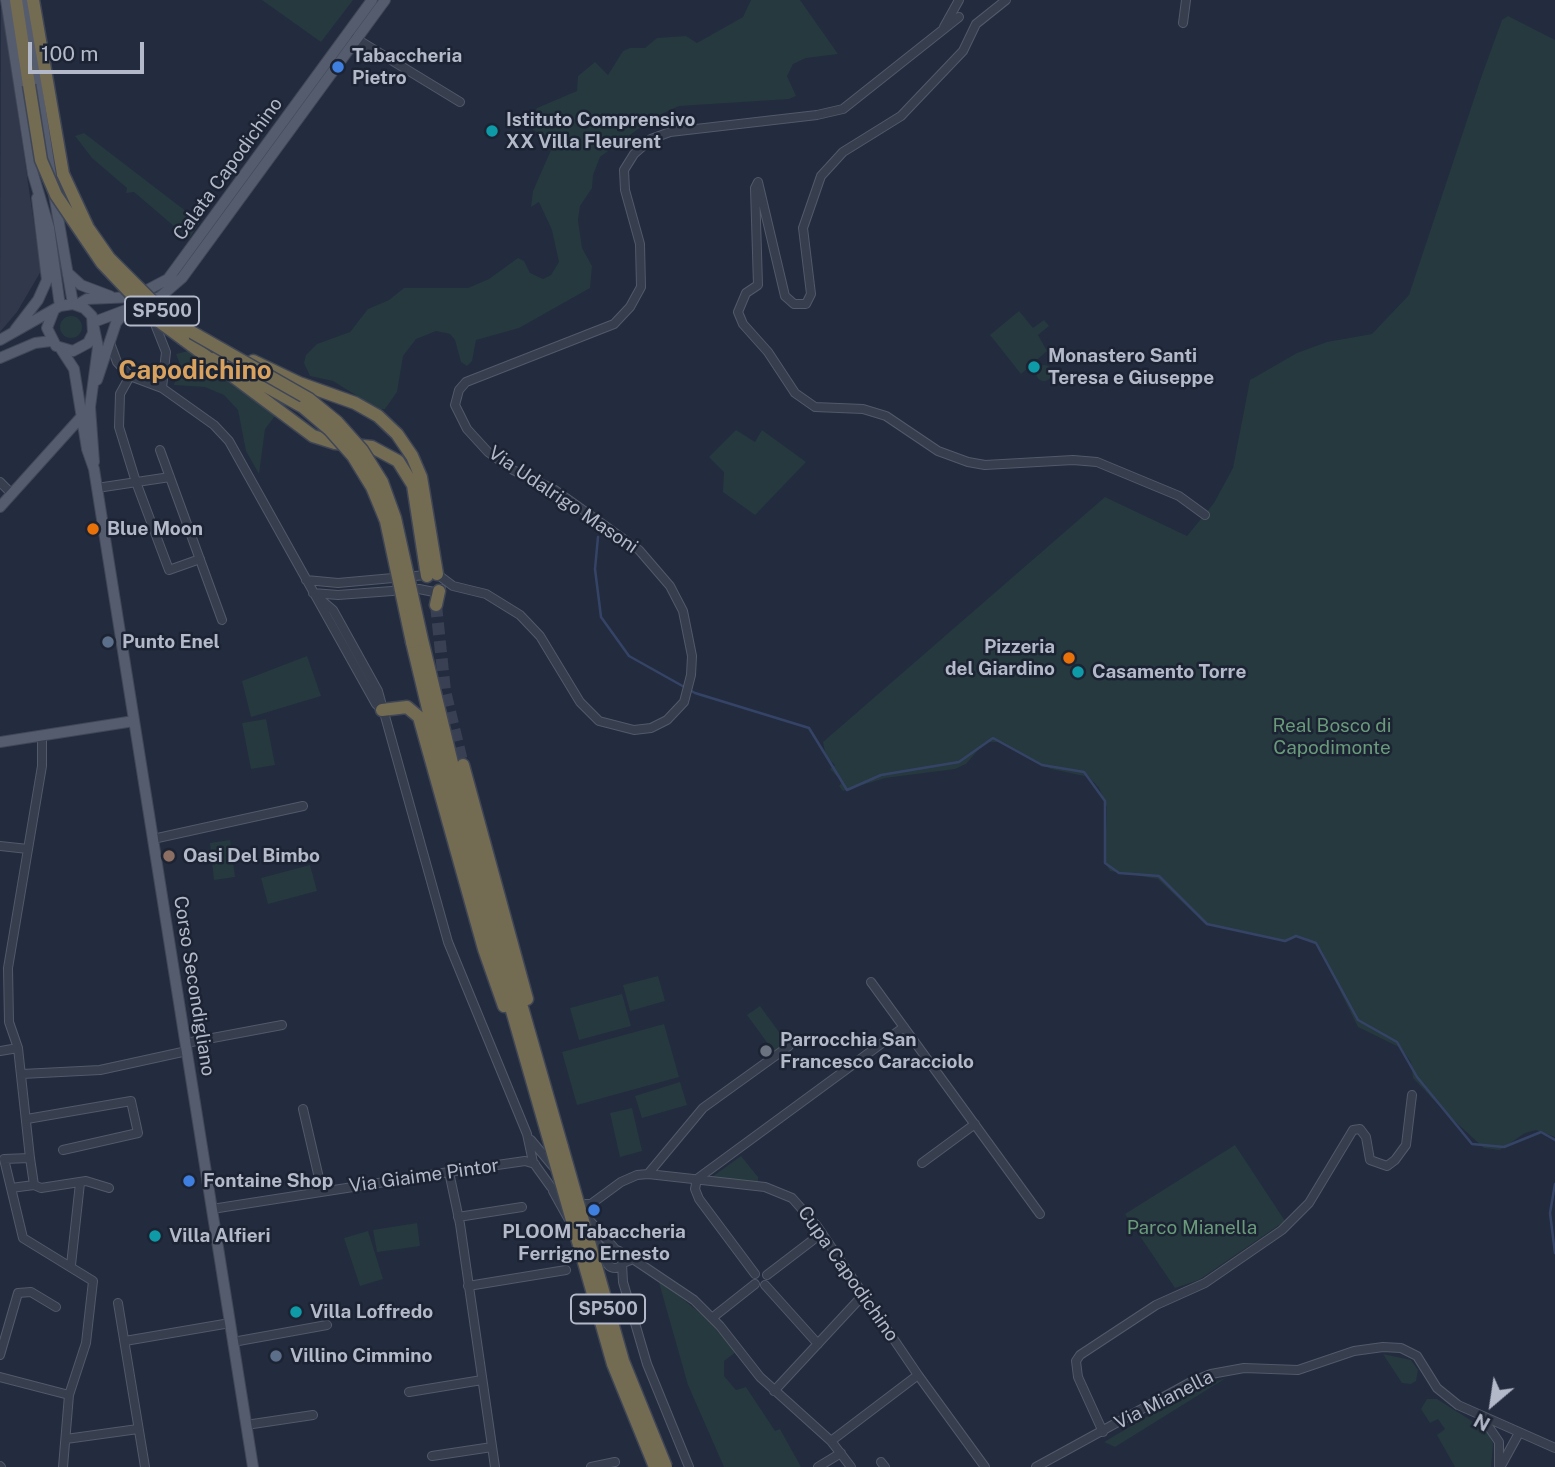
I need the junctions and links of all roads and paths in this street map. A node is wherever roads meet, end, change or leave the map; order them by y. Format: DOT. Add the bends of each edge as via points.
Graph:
graph roads {
  1 [pos="6,0"];
  2 [pos="16,0"];
  3 [pos="24,0"];
  4 [pos="33,0"];
  5 [pos="372,0"];
  6 [pos="385,0"];
  7 [pos="1006,0"];
  8 [pos="1186,0"];
  9 [pos="958,9"];
  10 [pos="1183,23"];
  11 [pos="976,24"];
  12 [pos="351,35"];
  13 [pos="460,102"];
  14 [pos="36,185"];
  15 [pos="66,271"];
  16 [pos="114,298"];
  17 [pos="75,304"];
  18 [pos="143,305"];
  19 [pos="57,308"];
  20 [pos="125,310"];
  21 [pos="94,325"];
  22 [pos="12,333"];
  23 [pos="183,339"];
  24 [pos="0,340"];
  25 [pos="110,340"];
  26 [pos="51,341"];
  27 [pos="219,348"];
  28 [pos="61,349"];
  29 [pos="0,358"];
  30 [pos="130,376"];
  31 [pos="162,388"];
  32 [pos="90,397"];
  33 [pos="82,416"];
  34 [pos="160,450"];
  35 [pos="94,469"];
  36 [pos="170,477"];
  37 [pos="0,482"];
  38 [pos="136,482"];
  39 [pos="97,488"];
  40 [pos="12,494"];
  41 [pos="0,507"];
  42 [pos="1205,514"];
  43 [pos="200,559"];
  44 [pos="435,579"];
  45 [pos="306,580"];
  46 [pos="338,583"];
  47 [pos="313,593"];
  48 [pos="338,595"];
  49 [pos="436,605"];
  50 [pos="333,610"];
  51 [pos="222,620"];
  52 [pos="417,641"];
  53 [pos="382,710"];
  54 [pos="134,721"];
  55 [pos="42,736"];
  56 [pos="0,742"];
  57 [pos="463,765"];
  58 [pos="303,806"];
  59 [pos="153,839"];
  60 [pos="0,846"];
  61 [pos="28,849"];
  62 [pos="4,968"];
  63 [pos="871,982"];
  64 [pos="282,1026"];
  65 [pos="904,1027"];
  66 [pos="789,1046"];
  67 [pos="186,1047"];
  68 [pos="18,1048"];
  69 [pos="0,1051"];
  70 [pos="535,1070"];
  71 [pos="22,1074"];
  72 [pos="1412,1095"];
  73 [pos="303,1110"];
  74 [pos="26,1119"];
  75 [pos="975,1124"];
  76 [pos="527,1134"];
  77 [pos="63,1150"];
  78 [pos="552,1151"];
  79 [pos="30,1158"];
  80 [pos="2,1160"];
  81 [pos="531,1161"];
  82 [pos="922,1163"];
  83 [pos="449,1172"];
  84 [pos="560,1173"];
  85 [pos="648,1174"];
  86 [pos="697,1179"];
  87 [pos="80,1183"];
  88 [pos="34,1185"];
  89 [pos="11,1188"];
  90 [pos="109,1188"];
  91 [pos="552,1189"];
  92 [pos="576,1190"];
  93 [pos="322,1191"];
  94 [pos="579,1204"];
  95 [pos="522,1207"];
  96 [pos="212,1209"];
  97 [pos="1040,1214"];
  98 [pos="458,1217"];
  99 [pos="822,1233"];
  100 [pos="616,1250"];
  101 [pos="606,1258"];
  102 [pos="622,1263"];
  103 [pos="71,1265"];
  104 [pos="612,1267"];
  105 [pos="566,1270"];
  106 [pos="755,1274"];
  107 [pos="767,1275"];
  108 [pos="623,1282"];
  109 [pos="760,1285"];
  110 [pos="468,1286"];
  111 [pos="865,1293"];
  112 [pos="118,1303"];
  113 [pos="56,1307"];
  114 [pos="0,1318"];
  115 [pos="10,1318"];
  116 [pos="712,1318"];
  117 [pos="230,1323"];
  118 [pos="327,1325"];
  119 [pos="125,1341"];
  120 [pos="233,1342"];
  121 [pos="818,1344"];
  122 [pos="0,1355"];
  123 [pos="918,1376"];
  124 [pos="0,1377"];
  125 [pos="482,1380"];
  126 [pos="774,1391"];
  127 [pos="409,1392"];
  128 [pos="69,1395"];
  129 [pos="313,1415"];
  130 [pos="1482,1418"];
  131 [pos="246,1425"];
  132 [pos="138,1429"];
  133 [pos="1103,1432"];
  134 [pos="1519,1433"];
  135 [pos="66,1439"];
  136 [pos="831,1441"];
  137 [pos="492,1447"];
  138 [pos="1555,1448"];
  139 [pos="841,1453"];
  140 [pos="432,1456"];
  141 [pos="615,1462"];
  142 [pos="63,1467"];
  143 [pos="145,1467"];
  144 [pos="253,1467"];
  145 [pos="495,1467"];
  146 [pos="591,1467"];
  147 [pos="655,1467"];
  148 [pos="666,1467"];
  149 [pos="689,1467"];
  150 [pos="818,1467"];
  151 [pos="851,1467"];
  152 [pos="985,1467"];
  153 [pos="1036,1467"];
  154 [pos="1500,1467"];
  1 -- 14 [label="main road"];
  2 -- 23 [label="highway, SP500, bridge" via="41,160 56,195 109,272 153,317"];
  3 -- 15 [label="main road"];
  4 -- 27 [label="highway, SP500, bridge" via="63,174 81,215 109,258 160,309"];
  5 -- 12 [label="main road, Calata Capodichino"];
  6 -- 12 [label="main road, Calata Capodichino"];
  7 -- 11 [label="street"];
  8 -- 10 [label="street"];
  9 -- 11 [label="street, Via Udalrigo Masoni"];
  9 -- 44 [label="street, Via Udalrigo Masoni" via="940,32 843,109 670,132 651,139 624,170 640,244 641,287 630,307 614,324 466,382 459,390 455,405 467,429 488,452 555,490 657,568 683,611 691,656 684,702 667,720 651,728 607,725 580,702 540,636 520,615 486,594"];
  11 -- 42 [label="street" via="963,51 901,116 843,152 821,176 803,228 811,294 806,304 794,304 785,296 758,182 758,285 746,293 738,312 743,324 795,394 815,407 886,415 938,451 968,462 1097,462 1179,496"];
  12 -- 13 [label="street"];
  12 -- 16 [label="main road, Calata Capodichino" via="175,272 143,294"];
  12 -- 18 [label="main road, Calata Capodichino" via="187,272 167,292"];
  14 -- 19 [label="main road" via="47,215"];
  14 -- 22 [label="main road" via="47,280 38,300"];
  15 -- 16 [label="main road" via="78,283"];
  15 -- 17 [label="main road"];
  16 -- 17 [label="main road, Calata Capodichino"];
  17 -- 19 [label="main road"];
  17 -- 21 [label="main road" via="88,312"];
  18 -- 20 [label="main road, Calata Capodichino"];
  18 -- 31 [label="street" via="165,346"];
  19 -- 22 [label="main road"];
  19 -- 26 [label="main road" via="47,328"];
  20 -- 21 [label="main road, Calata Capodichino"];
  20 -- 25 [label="main road"];
  21 -- 28 [label="main road" via="92,338 84,347"];
  21 -- 32 [label="main road, Corso Secondigliano" via="98,347"];
  22 -- 24 [label="main road"];
  23 -- 44 [label="highway, bridge" via="313,436 372,447 398,461 413,485"];
  23 -- 52 [label="highway, SP500, bridge" via="303,407 353,456 386,521"];
  25 -- 30 [label="street" via="116,360"];
  25 -- 32 [label="main road"];
  26 -- 28 [label="main road"];
  26 -- 29 [label="main road"];
  27 -- 44 [label="highway, bridge" via="355,403 397,434 421,477"];
  27 -- 52 [label="highway, SP500, bridge" via="309,399 362,450 382,482 395,518"];
  28 -- 33 [label="main road, Corso Secondigliano" via="74,369"];
  30 -- 31 [label="street"];
  30 -- 38 [label="street" via="120,394 119,427"];
  31 -- 45 [label="street" via="229,441"];
  32 -- 35 [label="main road, Corso Secondigliano"];
  33 -- 35 [label="main road, Corso Secondigliano"];
  33 -- 40 [label="main road"];
  34 -- 36 [label="street"];
  35 -- 39 [label="main road, Corso Secondigliano"];
  36 -- 38 [label="street"];
  36 -- 43 [label="street"];
  37 -- 40 [label="street"];
  38 -- 39 [label="street"];
  38 -- 43 [label="street" via="169,570"];
  39 -- 54 [label="main road, Corso Secondigliano"];
  40 -- 41 [label="main road"];
  43 -- 51 [label="street"];
  44 -- 46 [label="street"];
  44 -- 48 [label="street, Via Udalrigo Masoni"];
  44 -- 49 [label="highway"];
  45 -- 46 [label="street"];
  45 -- 47 [label="street"];
  46 -- 47 [label="street"];
  47 -- 48 [label="street, Via Udalrigo Masoni"];
  47 -- 50 [label="street"];
  47 -- 53 [label="street"];
  48 -- 50 [label="street" via="331,604"];
  50 -- 53 [label="street" via="378,691"];
  52 -- 70 [label="highway, SP500" via="442,767"];
  53 -- 70 [label="highway" via="407,706 419,717 484,949"];
  53 -- 76 [label="street" via="448,942"];
  54 -- 55 [label="main road"];
  54 -- 59 [label="main road, Corso Secondigliano"];
  55 -- 56 [label="main road"];
  55 -- 61 [label="street" via="42,766"];
  57 -- 70 [label="highway" via="524,984"];
  58 -- 59 [label="street"];
  59 -- 67 [label="main road, Corso Secondigliano"];
  60 -- 61 [label="street"];
  61 -- 62 [label="street"];
  62 -- 68 [label="street" via="9,1022"];
  63 -- 65 [label="street"];
  64 -- 67 [label="street"];
  65 -- 75 [label="street"];
  65 -- 86 [label="street"];
  66 -- 85 [label="street" via="703,1108"];
  67 -- 71 [label="street" via="100,1070"];
  67 -- 96 [label="main road, Corso Secondigliano"];
  68 -- 69 [label="street"];
  68 -- 71 [label="street"];
  70 -- 78 [label="highway, SP500"];
  71 -- 74 [label="street"];
  72 -- 133 [label="street" via="1406,1144 1395,1160 1387,1166 1370,1160 1366,1137 1360,1129 1353,1130 1301,1213 1282,1230 1205,1283 1114,1332 1078,1358 1078,1377"];
  73 -- 93 [label="street, Via Giaime Pintor"];
  74 -- 77 [label="street" via="131,1101 138,1133"];
  74 -- 79 [label="street"];
  75 -- 82 [label="street"];
  75 -- 97 [label="street"];
  76 -- 78 [label="street"];
  76 -- 81 [label="street"];
  78 -- 81 [label="street, Via Giaime Pintor"];
  78 -- 84 [label="street"];
  78 -- 147 [label="highway, SP500, bridge" via="613,1364"];
  78 -- 148 [label="highway, SP500, bridge" via="623,1361"];
  79 -- 80 [label="street"];
  79 -- 88 [label="street"];
  80 -- 89 [label="street"];
  81 -- 83 [label="street, Via Giaime Pintor"];
  81 -- 91 [label="street"];
  83 -- 93 [label="street, Via Giaime Pintor"];
  83 -- 98 [label="street"];
  84 -- 91 [label="street" via="553,1178"];
  84 -- 92 [label="street" via="573,1175"];
  85 -- 86 [label="street, Cupa Capodichino"];
  85 -- 94 [label="street, Cupa Capodichino" via="621,1182 587,1206"];
  86 -- 99 [label="street, Cupa Capodichino" via="783,1192 799,1203"];
  86 -- 106 [label="street" via="699,1199"];
  87 -- 88 [label="street"];
  87 -- 90 [label="street"];
  87 -- 103 [label="street"];
  88 -- 89 [label="street"];
  89 -- 103 [label="street" via="23,1238"];
  91 -- 92 [label="street" via="563,1198"];
  91 -- 101 [label="street" via="565,1214 598,1244"];
  92 -- 94 [label="street"];
  93 -- 96 [label="street, Via Giaime Pintor"];
  94 -- 100 [label="street"];
  95 -- 98 [label="street"];
  96 -- 117 [label="main road, Corso Secondigliano"];
  98 -- 110 [label="street"];
  99 -- 107 [label="street"];
  99 -- 111 [label="street, Cupa Capodichino"];
  100 -- 101 [label="street"];
  100 -- 102 [label="street" via="623,1255"];
  101 -- 104 [label="street"];
  102 -- 104 [label="street"];
  102 -- 108 [label="street"];
  102 -- 116 [label="street" via="633,1259 658,1273"];
  103 -- 128 [label="street" via="93,1281 86,1343"];
  104 -- 108 [label="street"];
  105 -- 110 [label="street"];
  106 -- 107 [label="street"];
  106 -- 109 [label="street"];
  107 -- 109 [label="street"];
  108 -- 149 [label="street" via="648,1364"];
  109 -- 116 [label="street"];
  109 -- 121 [label="street"];
  110 -- 125 [label="street"];
  111 -- 121 [label="street"];
  111 -- 123 [label="street, Cupa Capodichino"];
  112 -- 119 [label="street"];
  113 -- 115 [label="street" via="23,1291 17,1294"];
  114 -- 115 [label="street"];
  115 -- 122 [label="street"];
  116 -- 126 [label="street"];
  117 -- 119 [label="street"];
  117 -- 120 [label="main road, Corso Secondigliano"];
  118 -- 120 [label="street"];
  119 -- 132 [label="street"];
  120 -- 131 [label="main road, Corso Secondigliano"];
  121 -- 126 [label="street"];
  123 -- 136 [label="street"];
  123 -- 152 [label="street, Cupa Capodichino"];
  124 -- 128 [label="street"];
  125 -- 127 [label="street"];
  125 -- 137 [label="street"];
  126 -- 136 [label="street"];
  128 -- 135 [label="street"];
  129 -- 131 [label="street"];
  130 -- 133 [label="street, Via Mianella" via="1441,1392 1412,1353 1383,1346 1298,1370 1220,1371 1191,1382"];
  130 -- 134 [label="street, Via Mianella"];
  130 -- 154 [label="street" via="1499,1442"];
  131 -- 144 [label="main road, Corso Secondigliano"];
  132 -- 135 [label="street"];
  132 -- 143 [label="street"];
  133 -- 153 [label="street, Via Mianella"];
  134 -- 138 [label="street, Via Mianella"];
  134 -- 154 [label="street"];
  135 -- 142 [label="street"];
  136 -- 139 [label="street"];
  137 -- 140 [label="street"];
  137 -- 145 [label="street"];
  139 -- 150 [label="street"];
  139 -- 151 [label="street"];
  141 -- 146 [label="street"];
}
